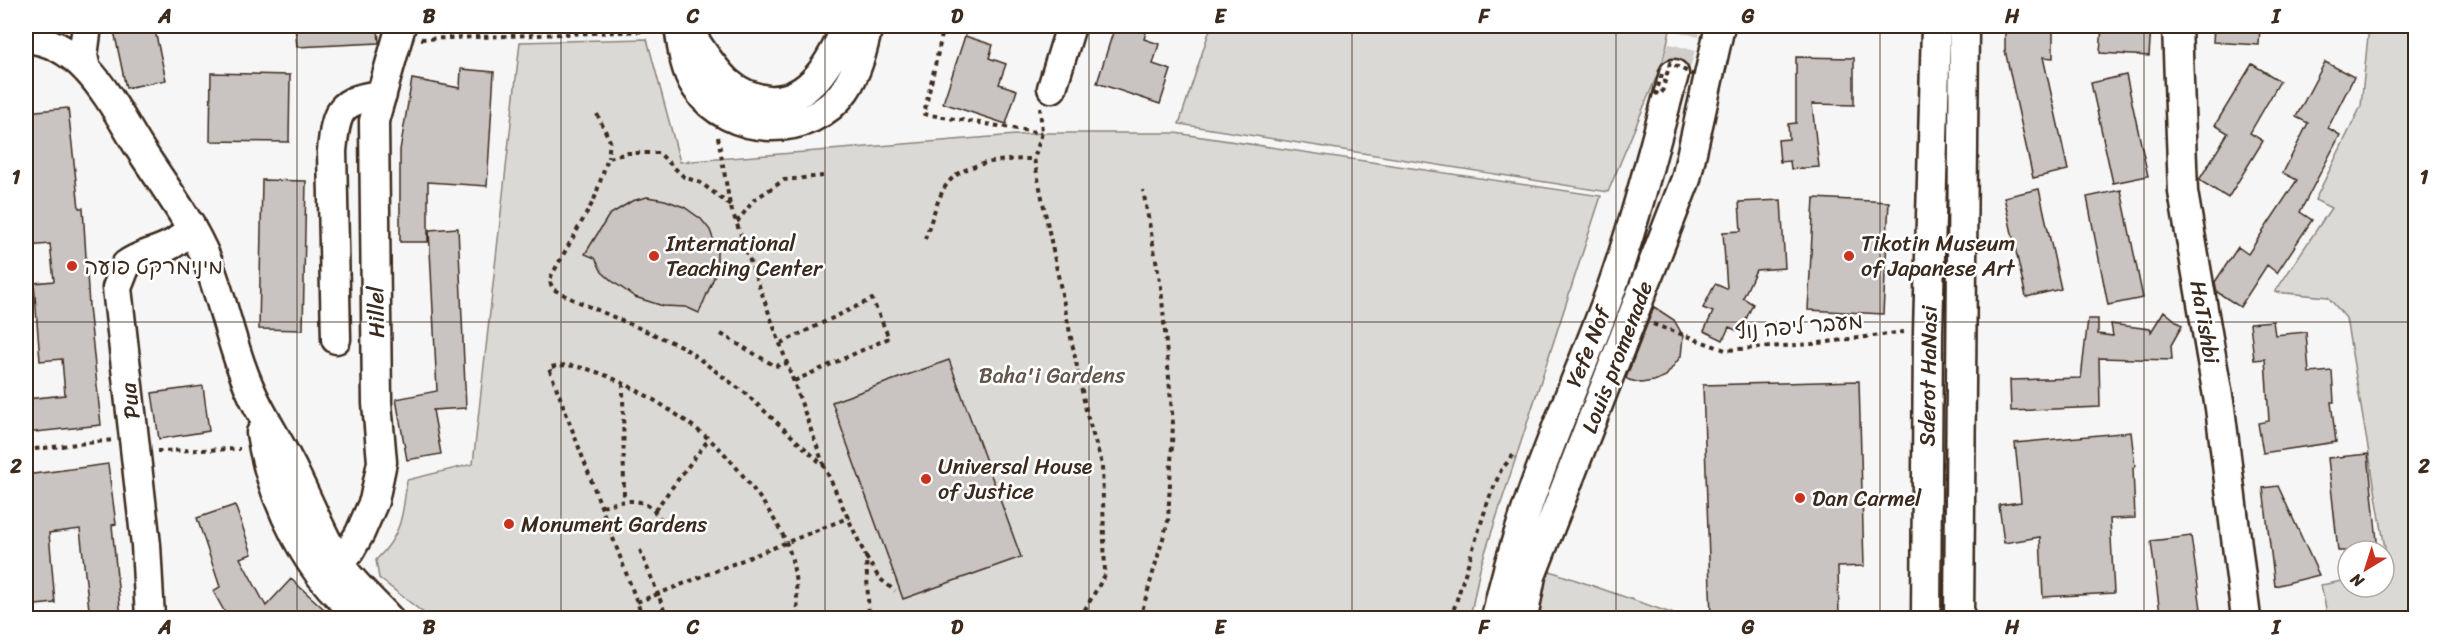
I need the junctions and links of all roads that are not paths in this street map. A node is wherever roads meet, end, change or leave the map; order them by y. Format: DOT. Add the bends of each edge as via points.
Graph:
graph roads {
  1 [pos="44,26"];
  2 [pos="87,26"];
  3 [pos="679,26"];
  4 [pos="685,26"];
  5 [pos="847,26"];
  6 [pos="868,26"];
  7 [pos="1071,26"];
  8 [pos="1720,26"];
  9 [pos="1936,26"];
  10 [pos="1964,26"];
  11 [pos="2177,26"];
  12 [pos="26,33"];
  13 [pos="400,33"];
  14 [pos="26,38"];
  15 [pos="86,69"];
  16 [pos="1683,79"];
  17 [pos="1052,88"];
  18 [pos="382,95"];
  19 [pos="183,234"];
  20 [pos="336,339"];
  21 [pos="257,404"];
  22 [pos="324,562"];
  23 [pos="150,618"];
  24 [pos="368,618"];
  25 [pos="388,618"];
  26 [pos="1496,618"];
  27 [pos="1523,618"];
  28 [pos="1926,618"];
  29 [pos="1959,618"];
  30 [pos="2246,618"];
  1 -- 12 [label="street"];
  2 -- 15 [label="street" via="83,56"];
  3 -- 6 [label="street" via="687,70 696,88 735,121 757,126 794,123 818,115 832,105 845,90 859,60"];
  4 -- 5 [label="street" via="728,83 752,98 782,100 801,93 816,81"];
  7 -- 17 [label="street"];
  8 -- 16 [label="street"];
  9 -- 28 [label="street, Sderot HaNasi"];
  10 -- 29 [label="street, Sderot HaNasi"];
  11 -- 30 [label="street, HaTishbi" via="2183,192 2220,408"];
  13 -- 18 [label="street, Hillel"];
  14 -- 15 [label="street" via="50,44"];
  15 -- 19 [label="street" via="104,90 143,154"];
  16 -- 26 [label="street, Yefe Nof" via="1607,300 1521,528"];
  16 -- 27 [label="street, Louis promenade" via="1686,179 1531,576"];
  18 -- 20 [label="street" via="355,98 344,106 334,129"];
  18 -- 22 [label="street, Hillel" via="374,121 382,462 374,501 349,552"];
  19 -- 21 [label="street"];
  19 -- 23 [label="street, Pua" via="132,260 118,279"];
  21 -- 22 [label="street" via="294,472"];
  21 -- 22 [label="street" via="264,448 279,498"];
  22 -- 24 [label="street" via="342,600"];
  22 -- 25 [label="street"];
}
